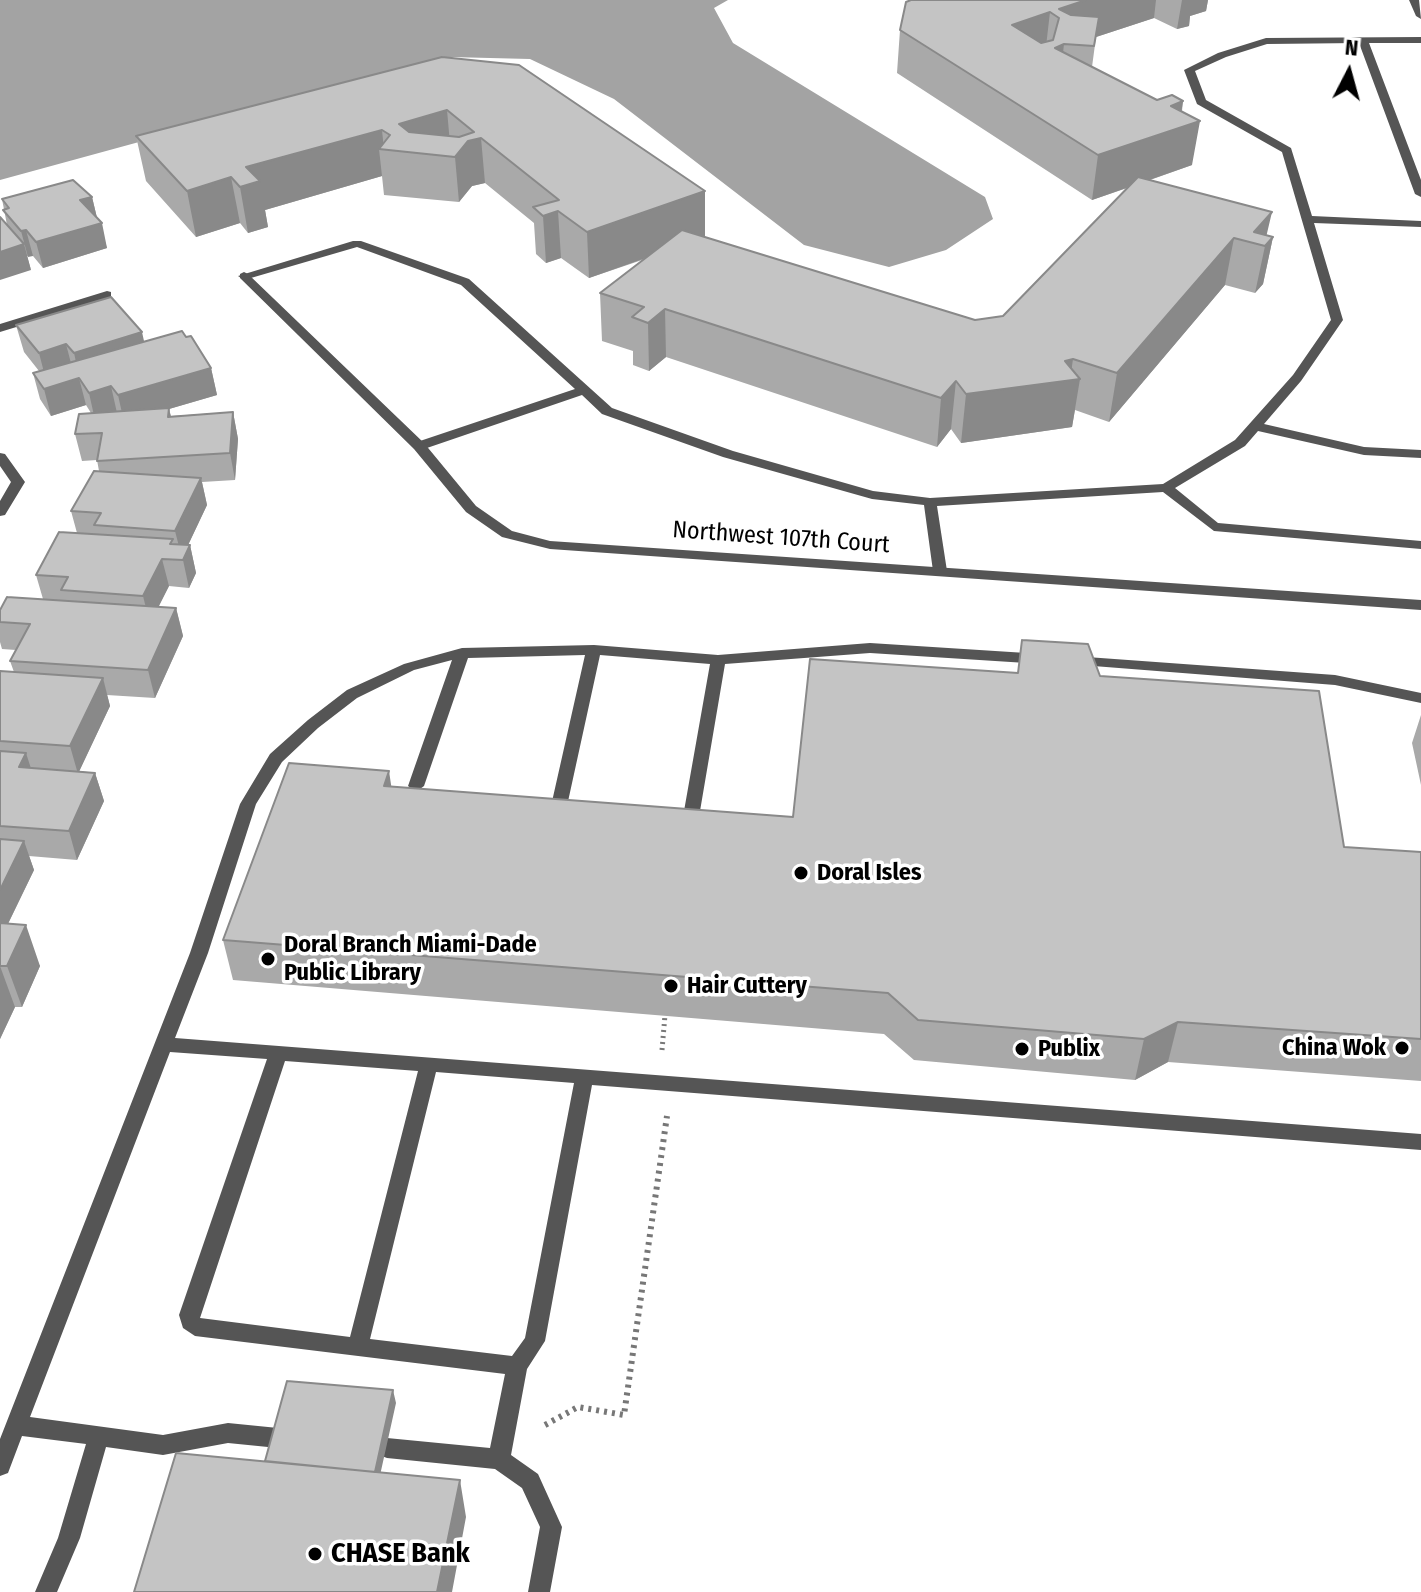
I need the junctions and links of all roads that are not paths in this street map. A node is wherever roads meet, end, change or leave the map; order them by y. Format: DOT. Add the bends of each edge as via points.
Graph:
graph roads {
  1 [pos="1414,0"];
  2 [pos="1421,16"];
  3 [pos="1421,40"];
  4 [pos="1363,41"];
  5 [pos="1421,194"];
  6 [pos="1307,219"];
  7 [pos="1421,224"];
  8 [pos="107,295"];
  9 [pos="0,328"];
  10 [pos="584,390"];
  11 [pos="1255,426"];
  12 [pos="419,446"];
  13 [pos="1421,454"];
  14 [pos="0,457"];
  15 [pos="1166,488"];
  16 [pos="930,502"];
  17 [pos="0,512"];
  18 [pos="1421,545"];
  19 [pos="940,571"];
  20 [pos="1421,605"];
  21 [pos="594,650"];
  22 [pos="462,653"];
  23 [pos="718,660"];
  24 [pos="1421,698"];
  25 [pos="416,786"];
  26 [pos="559,806"];
  27 [pos="692,811"];
  28 [pos="163,1044"];
  29 [pos="278,1053"];
  30 [pos="429,1064"];
  31 [pos="584,1077"];
  32 [pos="1421,1142"];
  33 [pos="358,1347"];
  34 [pos="517,1366"];
  35 [pos="16,1425"];
  36 [pos="99,1436"];
  37 [pos="278,1438"];
  38 [pos="387,1448"];
  39 [pos="499,1459"];
  40 [pos="0,1466"];
  41 [pos="46,1592"];
  42 [pos="539,1592"];
  1 -- 2 [label="street"];
  3 -- 4 [label="street"];
  4 -- 5 [label="street"];
  4 -- 6 [label="street" via="1266,41 1189,70 1201,102 1287,150"];
  6 -- 7 [label="street"];
  6 -- 11 [label="street" via="1337,320"];
  8 -- 9 [label="street"];
  10 -- 12 [label="street"];
  10 -- 12 [label="street, Northwest 107th Court" via="465,282 357,243 244,276"];
  10 -- 16 [label="street" via="607,411 728,454 872,495"];
  11 -- 13 [label="street" via="1364,451"];
  11 -- 15 [label="street" via="1240,443"];
  12 -- 19 [label="street, Northwest 107th Court" via="471,509 507,534 550,545"];
  14 -- 17 [label="street" via="18,482"];
  15 -- 16 [label="street"];
  15 -- 18 [label="street" via="1214,527"];
  16 -- 19 [label="street"];
  19 -- 20 [label="street, Northwest 107th Court"];
  21 -- 22 [label="street"];
  21 -- 23 [label="street"];
  21 -- 26 [label="street"];
  22 -- 25 [label="street"];
  22 -- 28 [label="street" via="409,667 352,694 276,758 248,804"];
  23 -- 24 [label="street" via="870,648 1335,680"];
  23 -- 27 [label="street"];
  28 -- 29 [label="street"];
  28 -- 35 [label="street"];
  29 -- 30 [label="street"];
  29 -- 33 [label="street" via="190,1322 195,1327"];
  30 -- 31 [label="street"];
  30 -- 33 [label="street"];
  31 -- 32 [label="street"];
  31 -- 34 [label="street" via="535,1341"];
  33 -- 34 [label="street"];
  34 -- 39 [label="street"];
  35 -- 36 [label="street"];
  35 -- 40 [label="street"];
  36 -- 37 [label="street" via="163,1445 228,1433"];
  36 -- 41 [label="street" via="69,1538"];
  38 -- 39 [label="street"];
  39 -- 42 [label="street" via="530,1481 551,1527"];
}
